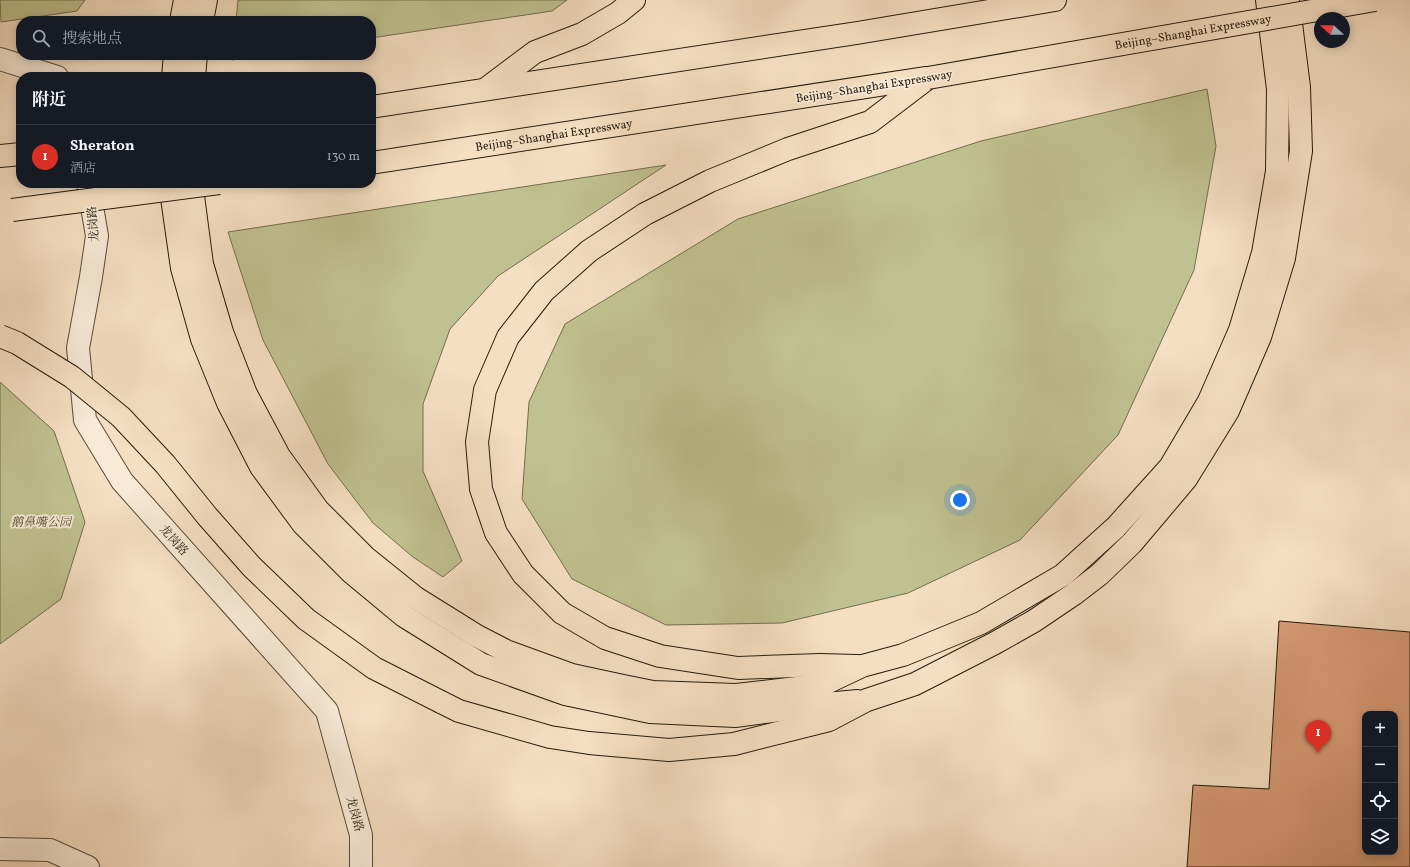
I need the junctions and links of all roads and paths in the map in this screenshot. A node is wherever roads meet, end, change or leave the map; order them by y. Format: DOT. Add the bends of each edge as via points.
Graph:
graph roads {
  1 [pos="185,0"];
  2 [pos="206,0"];
  3 [pos="634,0"];
  4 [pos="1055,0"];
  5 [pos="1267,0"];
  6 [pos="1288,0"];
  7 [pos="1375,0"];
  8 [pos="182,16"];
  9 [pos="203,16"];
  10 [pos="0,59"];
  11 [pos="175,60"];
  12 [pos="196,60"];
  13 [pos="41,72"];
  14 [pos="173,72"];
  15 [pos="194,72"];
  16 [pos="928,78"];
  17 [pos="486,89"];
  18 [pos="376,105"];
  19 [pos="376,162"];
  20 [pos="89,188"];
  21 [pos="172,188"];
  22 [pos="181,188"];
  23 [pos="192,188"];
  24 [pos="6,211"];
  25 [pos="0,336"];
  26 [pos="862,666"];
  27 [pos="867,700"];
  28 [pos="0,849"];
  29 [pos="88,867"];
  30 [pos="361,867"];
  1 -- 8 [label="highway"];
  2 -- 9 [label="highway"];
  3 -- 17 [label="highway" via="618,13 582,34 535,52"];
  4 -- 17 [label="highway" via="857,34"];
  5 -- 26 [label="highway" via="1278,88 1277,171 1263,253 1240,330 1209,401 1170,467 1116,527 1063,575 981,623 903,654"];
  6 -- 27 [label="highway" via="1299,87 1301,151 1284,258 1260,337 1228,411 1186,479 1132,543 1100,574 1034,621 995,643 915,684"];
  7 -- 16 [label="highway, Beijing–Shanghai Expressway, bridge"];
  10 -- 13 [label="street"];
  11 -- 14 [label="highway"];
  12 -- 15 [label="highway"];
  16 -- 19 [label="highway, Beijing–Shanghai Expressway"];
  16 -- 26 [label="highway" via="870,122 788,149 710,181 645,214 589,251 544,292 508,337 485,390 477,442 482,490 496,533 523,574 562,613 605,638 660,656 738,668"];
  17 -- 18 [label="highway"];
  20 -- 30 [label="street, 龙岗路" via="97,236 78,348 85,420 122,481 327,711 361,835"];
  21 -- 27 [label="highway" via="182,268 202,339 228,403 261,467 302,524 351,572 404,616 481,664 565,694 650,712 735,716"];
  22 -- 24 [label="highway, bridge"];
  23 -- 26 [label="highway" via="202,264 222,332 246,394 279,456 318,510 365,557 416,598 506,651 572,675 653,692 736,695 822,685"];
  25 -- 27 [label="highway, bridge" via="17,343 72,377 121,417 165,464 252,567 306,619 374,668 459,711 550,737 669,750 734,744 829,720"];
  28 -- 29 [label="street" via="50,850"];
}
